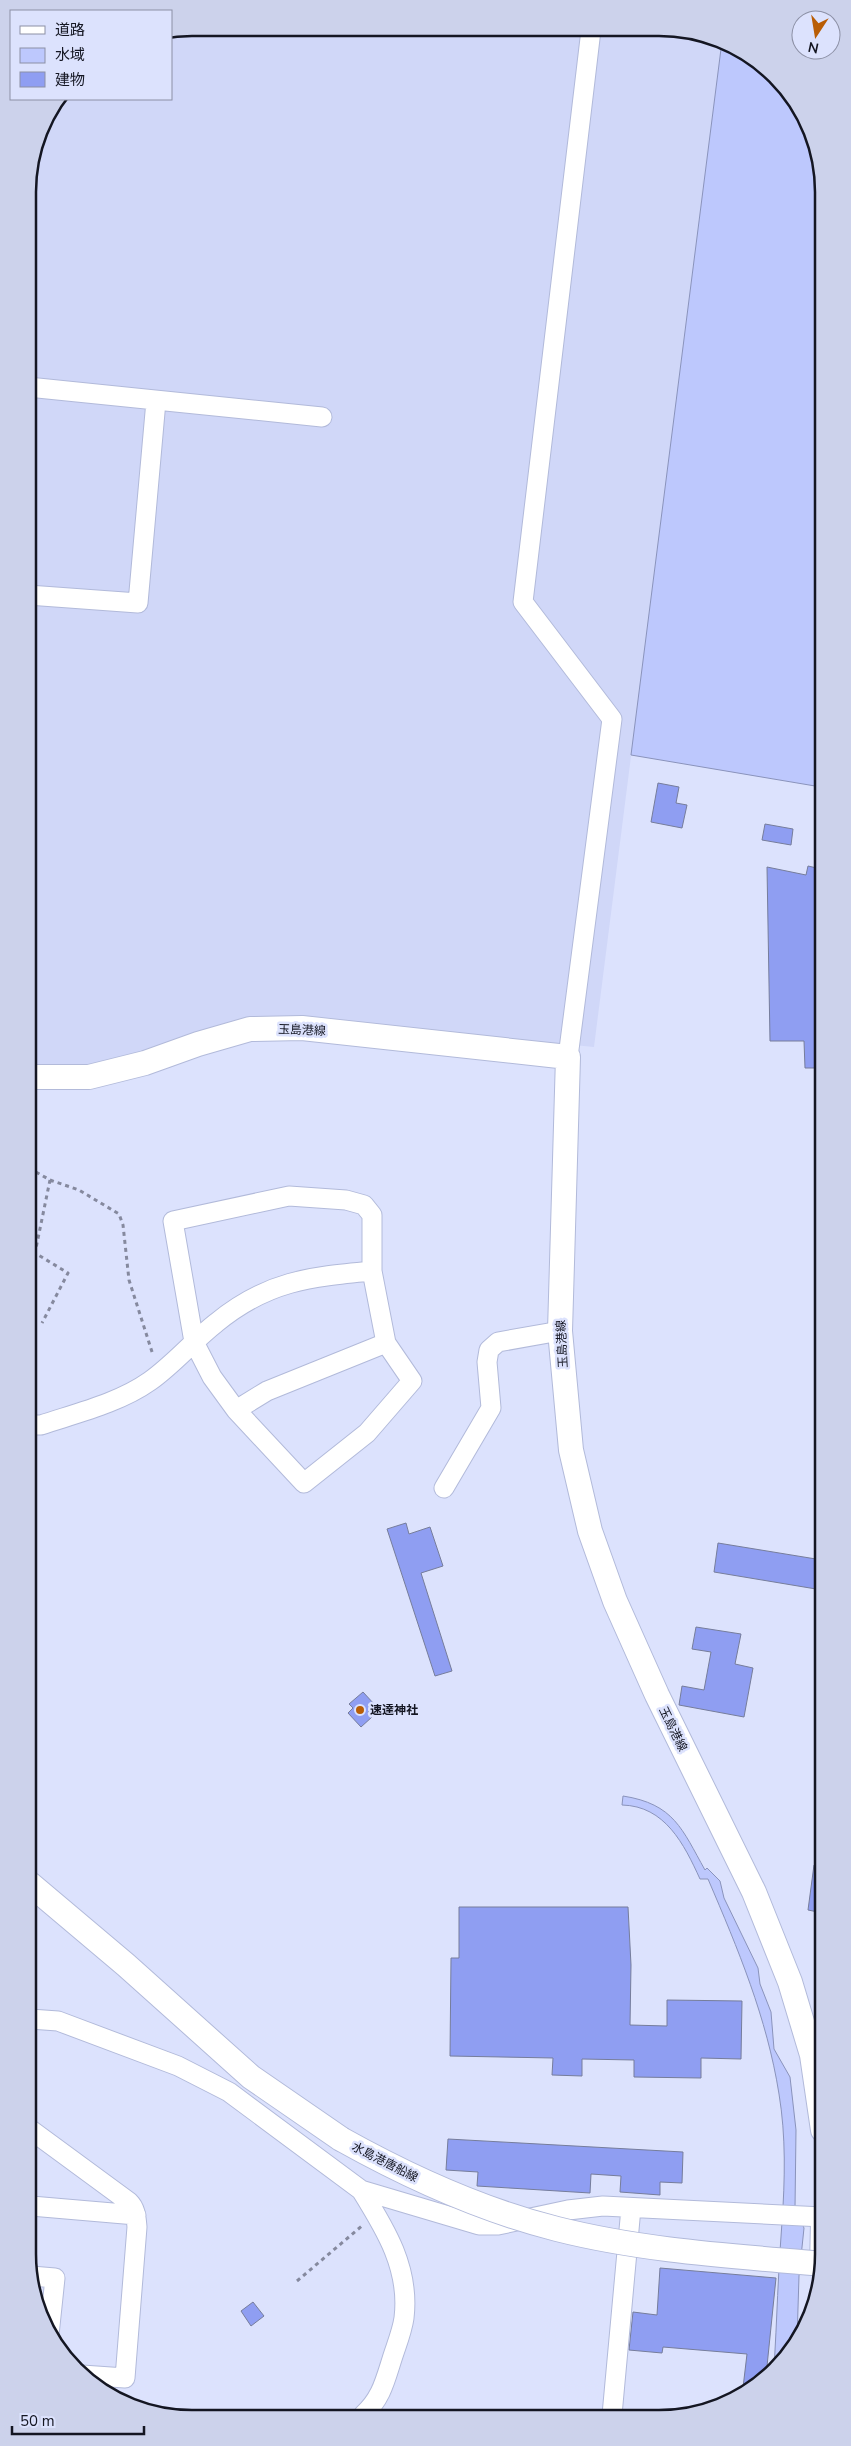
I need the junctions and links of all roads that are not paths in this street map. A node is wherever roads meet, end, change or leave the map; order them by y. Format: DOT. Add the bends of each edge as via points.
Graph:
graph roads {
  1 [pos="590,36"];
  2 [pos="37,388"];
  3 [pos="156,401"];
  4 [pos="322,417"];
  5 [pos="37,596"];
  6 [pos="568,1057"];
  7 [pos="37,1077"];
  8 [pos="372,1272"];
  9 [pos="560,1331"];
  10 [pos="194,1342"];
  11 [pos="386,1344"];
  12 [pos="236,1410"];
  13 [pos="36,1426"];
  14 [pos="444,1488"];
  15 [pos="36,1889"];
  16 [pos="36,2018"];
  17 [pos="814,2069"];
  18 [pos="36,2134"];
  19 [pos="361,2190"];
  20 [pos="36,2206"];
  21 [pos="631,2208"];
  22 [pos="136,2215"];
  23 [pos="814,2217"];
  24 [pos="814,2263"];
  25 [pos="38,2277"];
  26 [pos="51,2319"];
  27 [pos="95,2376"];
  28 [pos="369,2410"];
  29 [pos="612,2410"];
  1 -- 6 [label="street" via="523,602 612,719"];
  2 -- 3 [label="street"];
  3 -- 4 [label="street"];
  3 -- 5 [label="street" via="138,603"];
  6 -- 7 [label="main road, 玉島港線" via="302,1028 258,1029 89,1077"];
  6 -- 9 [label="main road, 玉島港線"];
  8 -- 10 [label="street" via="314,1277 265,1291 242,1304"];
  8 -- 10 [label="street" via="372,1215 364,1206 346,1200 290,1196 173,1221"];
  8 -- 11 [label="street"];
  9 -- 14 [label="street" via="498,1342 489,1350 487,1362 492,1408"];
  9 -- 17 [label="main road, 玉島港線" via="571,1450 590,1531 615,1601 657,1695 754,1892 790,1982"];
  10 -- 12 [label="street" via="212,1377"];
  10 -- 13 [label="street" via="157,1375 128,1394"];
  11 -- 12 [label="street" via="267,1391"];
  11 -- 12 [label="street" via="412,1381 367,1433 304,1483"];
  15 -- 24 [label="main road, 水島港唐船線, bridge" via="250,2077 341,2140 396,2170 504,2214 558,2229 675,2250"];
  16 -- 19 [label="street" via="58,2021 142,2051 229,2092"];
  18 -- 22 [label="street" via="129,2202"];
  19 -- 21 [label="street" via="479,2225 498,2225 603,2206"];
  19 -- 28 [label="street" via="388,2234 403,2274 405,2293 404,2320 385,2384"];
  20 -- 22 [label="street"];
  21 -- 23 [label="street"];
  21 -- 29 [label="street"];
  22 -- 27 [label="street" via="138,2227 125,2378"];
  25 -- 26 [label="street" via="55,2278"];
}
